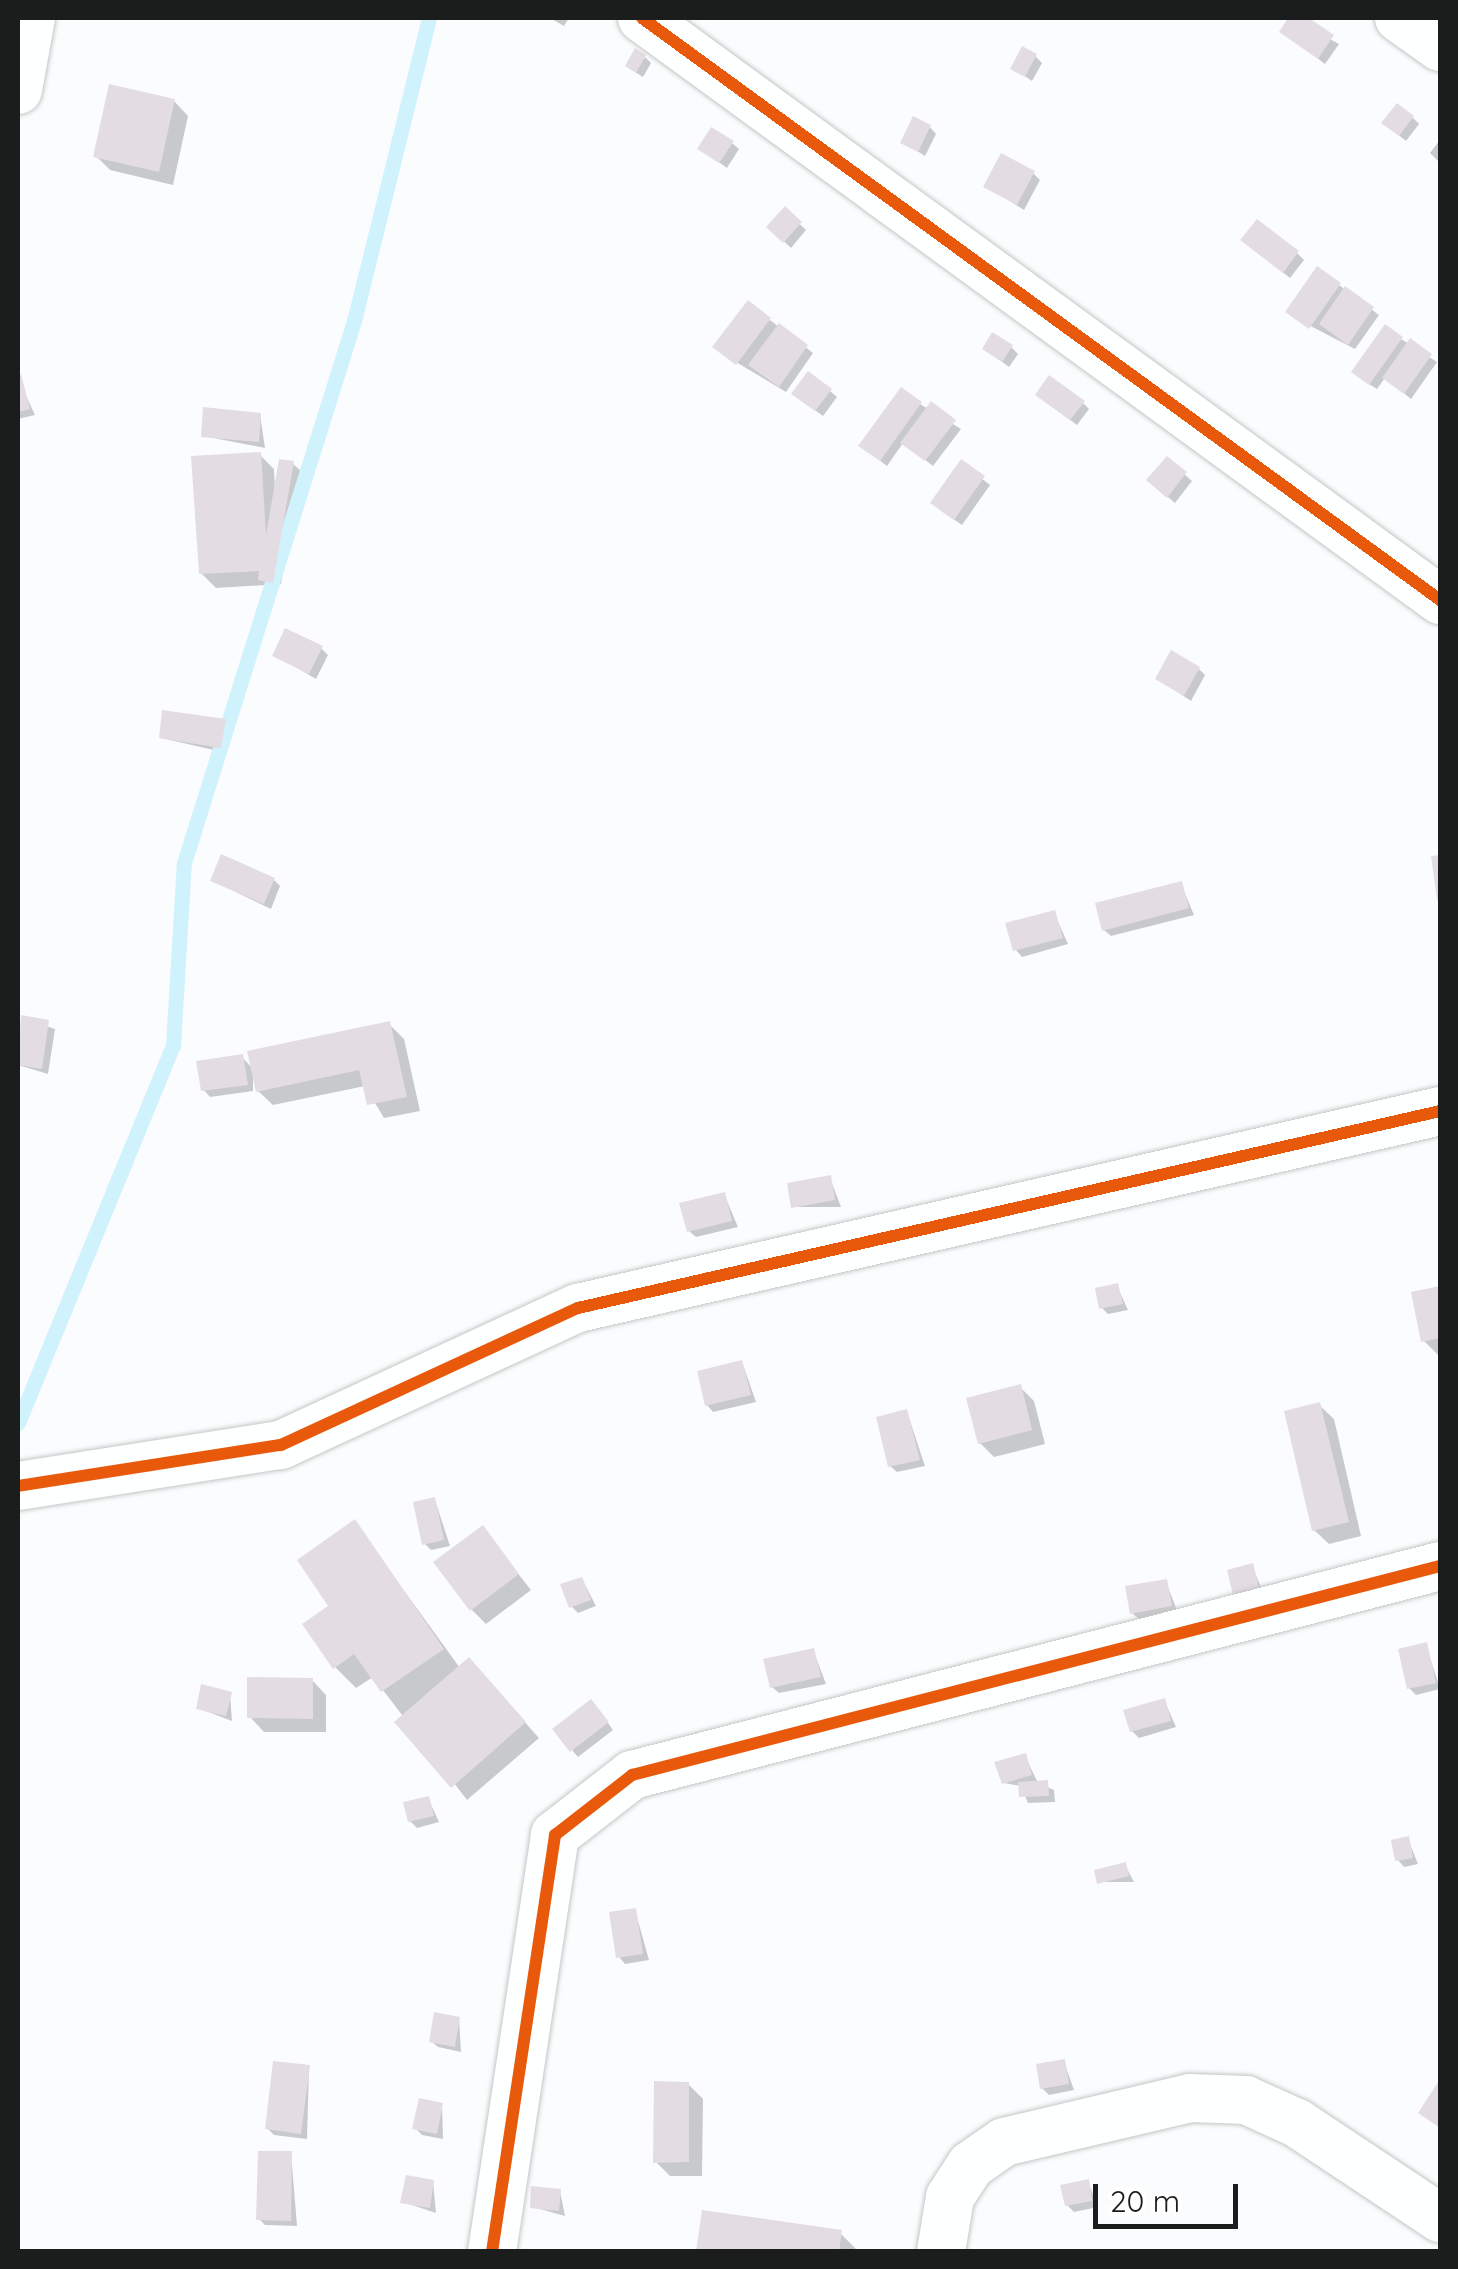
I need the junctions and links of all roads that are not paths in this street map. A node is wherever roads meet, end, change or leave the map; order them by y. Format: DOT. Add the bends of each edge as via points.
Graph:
graph roads {
  1 [pos="31,18"];
  2 [pos="642,18"];
  3 [pos="1398,18"];
  4 [pos="1440,47"];
  5 [pos="18,90"];
  6 [pos="1440,600"];
  7 [pos="1440,1110"];
  8 [pos="18,1486"];
  9 [pos="1440,1566"];
  10 [pos="1437,2209"];
  11 [pos="492,2252"];
  12 [pos="941,2252"];
  1 -- 5 [label="street"];
  2 -- 6 [label="street"];
  3 -- 4 [label="street"];
  7 -- 8 [label="street" via="578,1308 281,1446"];
  9 -- 11 [label="street" via="632,1775 555,1836"];
  10 -- 12 [label="street" via="1297,2123 1246,2100 1190,2098 1004,2142 971,2165 950,2197"];
}
